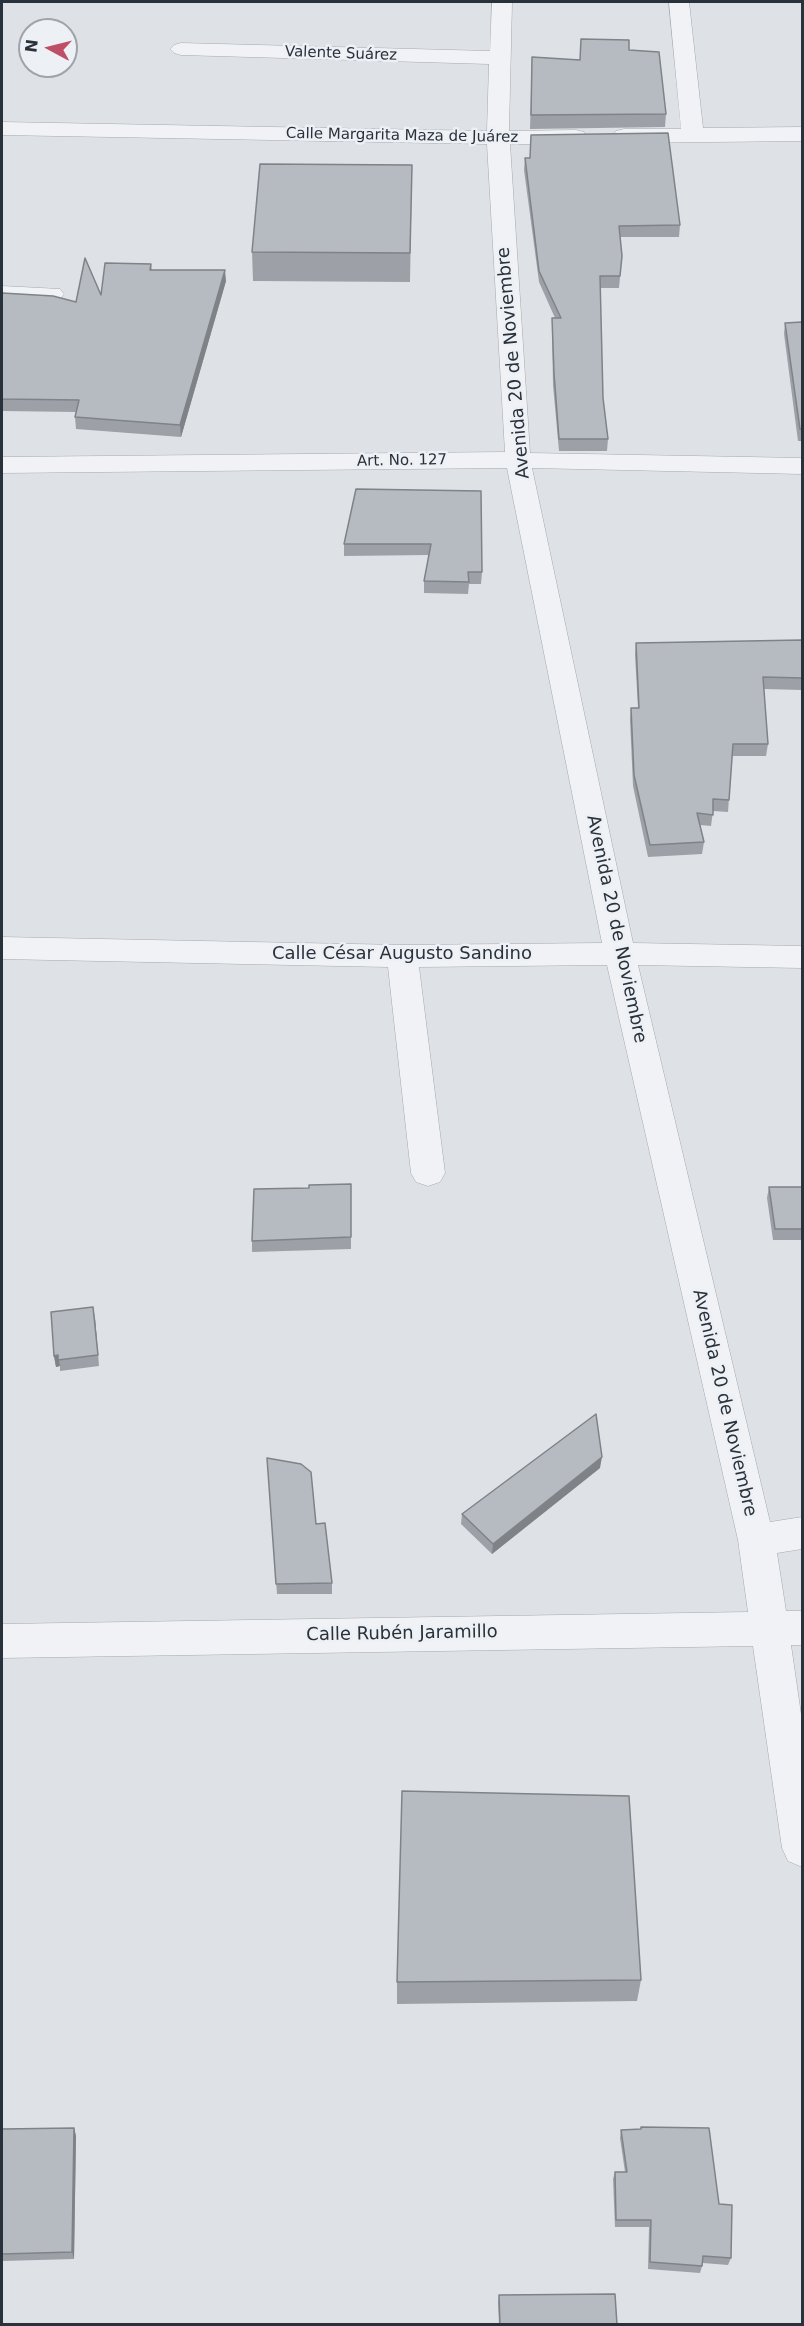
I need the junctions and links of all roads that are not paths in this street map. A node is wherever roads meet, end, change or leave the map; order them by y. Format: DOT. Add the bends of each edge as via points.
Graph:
graph roads {
  1 [pos="502,2"];
  2 [pos="679,2"];
  3 [pos="181,49"];
  4 [pos="501,58"];
  5 [pos="2,129"];
  6 [pos="693,134"];
  7 [pos="802,134"];
  8 [pos="498,138"];
  9 [pos="2,293"];
  10 [pos="52,294"];
  11 [pos="518,460"];
  12 [pos="2,465"];
  13 [pos="802,466"];
  14 [pos="2,948"];
  15 [pos="620,954"];
  16 [pos="402,956"];
  17 [pos="802,957"];
  18 [pos="428,1173"];
  19 [pos="802,1533"];
  20 [pos="756,1540"];
  21 [pos="785,1628"];
  22 [pos="2,1641"];
  23 [pos="802,1848"];
  1 -- 4 [label="street, Avenida 20 de Noviembre"];
  2 -- 6 [label="street"];
  3 -- 4 [label="street, Valente Suárez"];
  4 -- 8 [label="street, Avenida 20 de Noviembre"];
  5 -- 8 [label="street, Calle Margarita Maza de Juárez"];
  6 -- 7 [label="street, Calle Margarita Maza de Juárez"];
  6 -- 8 [label="street, Calle Margarita Maza de Juárez"];
  8 -- 11 [label="street, Avenida 20 de Noviembre"];
  9 -- 10 [label="street"];
  11 -- 12 [label="street, Art. No. 127"];
  11 -- 13 [label="street, Art. No. 127"];
  11 -- 15 [label="street, Avenida 20 de Noviembre"];
  14 -- 16 [label="street, Calle César Augusto Sandino"];
  15 -- 16 [label="street, Calle César Augusto Sandino"];
  15 -- 17 [label="street, Calle César Augusto Sandino"];
  15 -- 20 [label="street, Avenida 20 de Noviembre"];
  16 -- 18 [label="street"];
  19 -- 20 [label="street"];
  20 -- 21 [label="street, Avenida 20 de Noviembre"];
  21 -- 22 [label="street, Calle Rubén Jaramillo"];
  21 -- 23 [label="street, Avenida 20 de Noviembre"];
}
